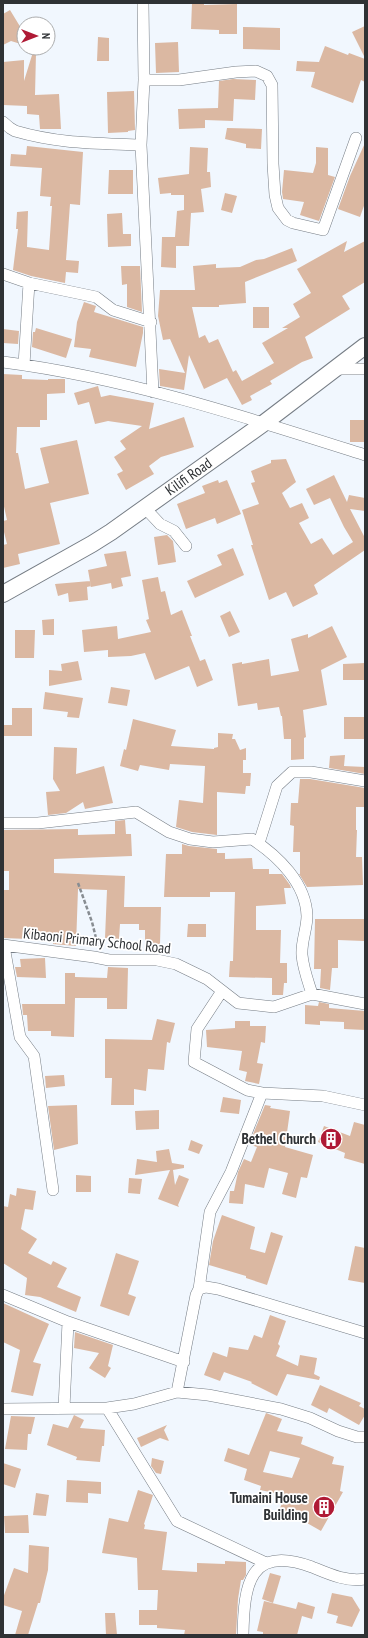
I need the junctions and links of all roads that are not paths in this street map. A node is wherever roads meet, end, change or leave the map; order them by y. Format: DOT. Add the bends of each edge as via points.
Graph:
graph roads {
  1 [pos="143,3"];
  2 [pos="144,80"];
  3 [pos="3,122"];
  4 [pos="356,138"];
  5 [pos="141,145"];
  6 [pos="3,274"];
  7 [pos="29,283"];
  8 [pos="151,322"];
  9 [pos="365,346"];
  10 [pos="3,362"];
  11 [pos="24,365"];
  12 [pos="334,369"];
  13 [pos="365,369"];
  14 [pos="153,392"];
  15 [pos="264,423"];
  16 [pos="365,454"];
  17 [pos="145,508"];
  18 [pos="186,546"];
  19 [pos="3,594"];
  20 [pos="365,781"];
  21 [pos="3,823"];
  22 [pos="259,843"];
  23 [pos="4,946"];
  24 [pos="222,991"];
  25 [pos="312,994"];
  26 [pos="365,1004"];
  27 [pos="262,1093"];
  28 [pos="365,1105"];
  29 [pos="53,1190"];
  30 [pos="199,1289"];
  31 [pos="3,1295"];
  32 [pos="68,1322"];
  33 [pos="365,1333"];
  34 [pos="184,1362"];
  35 [pos="177,1392"];
  36 [pos="3,1408"];
  37 [pos="64,1408"];
  38 [pos="107,1408"];
  39 [pos="365,1437"];
  40 [pos="266,1563"];
  41 [pos="365,1578"];
  42 [pos="243,1635"];
  1 -- 2 [label="street"];
  2 -- 4 [label="street" via="179,80 256,71 267,76 272,85 276,202 282,215 299,225 323,230"];
  2 -- 5 [label="street"];
  3 -- 5 [label="street" via="15,131 55,140"];
  5 -- 8 [label="street"];
  6 -- 7 [label="street"];
  7 -- 8 [label="street" via="96,298 113,310"];
  7 -- 11 [label="street"];
  8 -- 14 [label="street"];
  9 -- 12 [label="street, Kilifi Road"];
  10 -- 11 [label="street"];
  11 -- 14 [label="street" via="108,380"];
  12 -- 13 [label="street"];
  12 -- 15 [label="street, Kilifi Road"];
  14 -- 15 [label="street"];
  15 -- 16 [label="street"];
  15 -- 17 [label="street, Kilifi Road"];
  17 -- 18 [label="street" via="160,524 174,530"];
  17 -- 19 [label="street, Kilifi Road" via="92,544"];
  20 -- 22 [label="street" via="311,772 292,772 277,786"];
  21 -- 22 [label="street" via="38,823 136,812 178,837 213,842 252,839"];
  22 -- 25 [label="street" via="287,869 297,883 306,904 307,917 302,955"];
  23 -- 24 [label="street, Kibaoni Primary School Road" via="109,960 157,960 176,964"];
  23 -- 29 [label="street" via="20,1037 34,1056"];
  24 -- 25 [label="street, Kibaoni Primary School Road" via="238,1003 274,1007"];
  24 -- 27 [label="street" via="197,1029 194,1062 234,1085"];
  25 -- 26 [label="street, Kibaoni Primary School Road"];
  27 -- 28 [label="street" via="323,1096"];
  27 -- 30 [label="street" via="231,1172 210,1212"];
  30 -- 33 [label="street" via="218,1289"];
  30 -- 34 [label="street"];
  31 -- 32 [label="street"];
  32 -- 34 [label="street"];
  32 -- 37 [label="street"];
  34 -- 35 [label="street"];
  35 -- 38 [label="street" via="134,1404"];
  35 -- 39 [label="street" via="208,1395 280,1409 310,1418 350,1435"];
  36 -- 37 [label="street"];
  37 -- 38 [label="street"];
  38 -- 40 [label="street" via="177,1521"];
  40 -- 41 [label="street" via="288,1561 336,1577 357,1580"];
  40 -- 42 [label="street" via="252,1574 247,1590"];
}
